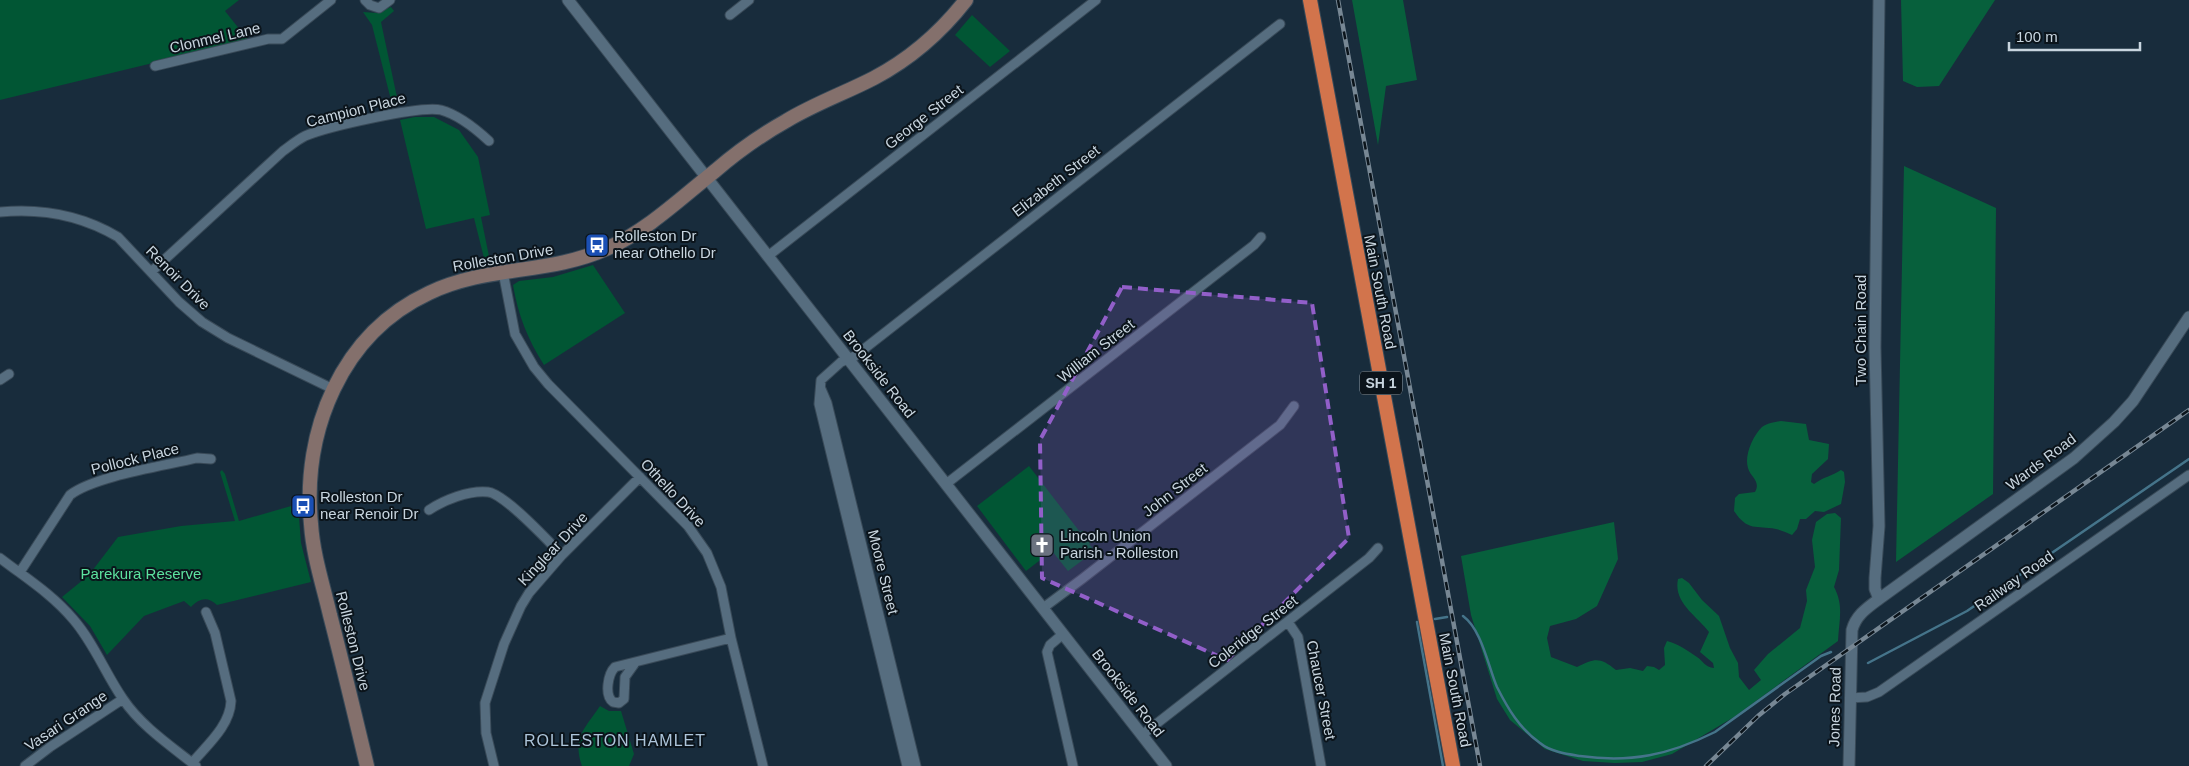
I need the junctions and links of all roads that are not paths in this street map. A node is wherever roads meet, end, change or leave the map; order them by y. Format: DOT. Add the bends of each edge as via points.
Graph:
graph roads {
  1 [pos="331,0"];
  2 [pos="366,0"];
  3 [pos="390,0"];
  4 [pos="568,0"];
  5 [pos="749,0"];
  6 [pos="966,0"];
  7 [pos="1096,0"];
  8 [pos="1310,0"];
  9 [pos="1879,0"];
  10 [pos="730,15"];
  11 [pos="1280,24"];
  12 [pos="154,66"];
  13 [pos="489,141"];
  14 [pos="707,178"];
  15 [pos="0,212"];
  16 [pos="1261,237"];
  17 [pos="768,256"];
  18 [pos="151,272"];
  19 [pos="503,272"];
  20 [pos="2189,317"];
  21 [pos="848,359"];
  22 [pos="9,374"];
  23 [pos="0,380"];
  24 [pos="819,386"];
  25 [pos="333,389"];
  26 [pos="1294,406"];
  27 [pos="211,459"];
  28 [pos="2189,475"];
  29 [pos="640,477"];
  30 [pos="946,484"];
  31 [pos="429,510"];
  32 [pos="1378,548"];
  33 [pos="562,555"];
  34 [pos="0,558"];
  35 [pos="20,572"];
  36 [pos="1880,599"];
  37 [pos="1043,608"];
  38 [pos="206,612"];
  39 [pos="1288,622"];
  40 [pos="1063,634"];
  41 [pos="731,638"];
  42 [pos="635,663"];
  43 [pos="1850,698"];
  44 [pos="123,699"];
  45 [pos="1142,735"];
  46 [pos="194,764"];
  47 [pos="25,766"];
  48 [pos="368,766"];
  49 [pos="494,766"];
  50 [pos="763,766"];
  51 [pos="907,766"];
  52 [pos="916,766"];
  53 [pos="1073,766"];
  54 [pos="1166,766"];
  55 [pos="1321,766"];
  56 [pos="1453,766"];
  57 [pos="1849,766"];
  1 -- 12 [label="street, Clonmel Lane" via="282,39"];
  2 -- 3 [label="street" via="379,8"];
  4 -- 14 [label="street, Brookside Road"];
  5 -- 10 [label="street"];
  6 -- 14 [label="main road, Rolleston Drive" via="934,36 903,60 782,123"];
  7 -- 17 [label="street, George Street"];
  8 -- 56 [label="highway, Main South Road / SH 1"];
  9 -- 36 [label="street, Two Chain Road" via="1875,348 1879,526 1875,589"];
  11 -- 21 [label="street, Elizabeth Street"];
  13 -- 18 [label="street, Campion Place" via="454,115 426,108 306,136 283,151"];
  14 -- 17 [label="street, Brookside Road"];
  14 -- 19 [label="main road, Rolleston Drive" via="642,228 607,249 557,265"];
  15 -- 18 [label="street, Renoir Drive" via="43,211 85,220 118,237"];
  16 -- 30 [label="street, William Street"];
  17 -- 21 [label="street, Brookside Road"];
  18 -- 25 [label="street, Renoir Drive" via="190,313 216,331"];
  19 -- 25 [label="main road, Rolleston Drive" via="460,281 428,293 406,306 362,344"];
  19 -- 29 [label="street, Othello Drive" via="514,334 534,367"];
  20 -- 36 [label="street, Wards Road" via="2133,401 2094,441"];
  21 -- 24 [label="street" via="823,378"];
  21 -- 30 [label="street, Brookside Road"];
  22 -- 23 [label="street"];
  24 -- 51 [label="street, Moore Street" via="819,404"];
  24 -- 52 [label="street, Moore Street" via="827,403"];
  25 -- 48 [label="main road, Rolleston Drive" via="316,440 310,490 311,527"];
  26 -- 37 [label="street, John Street" via="1280,425"];
  27 -- 35 [label="street, Pollock Place" via="197,458 78,489 70,495"];
  28 -- 43 [label="street, Railway Road" via="1879,692"];
  29 -- 33 [label="street, Kinglear Drive"];
  29 -- 41 [label="street, Othello Drive" via="688,526 707,553 721,587"];
  30 -- 37 [label="street, Brookside Road"];
  31 -- 33 [label="street" via="440,502 489,492 509,504"];
  32 -- 39 [label="street, Coleridge Street"];
  33 -- 49 [label="street, Kinglear Drive" via="529,592 521,606 491,680 485,703 486,734"];
  34 -- 35 [label="street"];
  35 -- 44 [label="street" via="74,619 100,656"];
  36 -- 43 [label="street, Jones Road" via="1862,612 1852,630"];
  37 -- 40 [label="street, Brookside Road"];
  38 -- 46 [label="street" via="215,633 231,710"];
  39 -- 45 [label="street, Coleridge Street"];
  39 -- 55 [label="street, Chaucer Street" via="1298,637"];
  40 -- 45 [label="street, Brookside Road"];
  40 -- 53 [label="street" via="1047,652"];
  41 -- 42 [label="street"];
  41 -- 50 [label="street, Othello Drive"];
  42 -- 42 [label="street" via="625,677 624,700 619,703 611,701 608,694 612,671 619,665"];
  43 -- 57 [label="street, Jones Road"];
  44 -- 46 [label="street" via="147,725"];
  44 -- 47 [label="street, Vasari Grange"];
  45 -- 54 [label="street, Brookside Road"];
}
